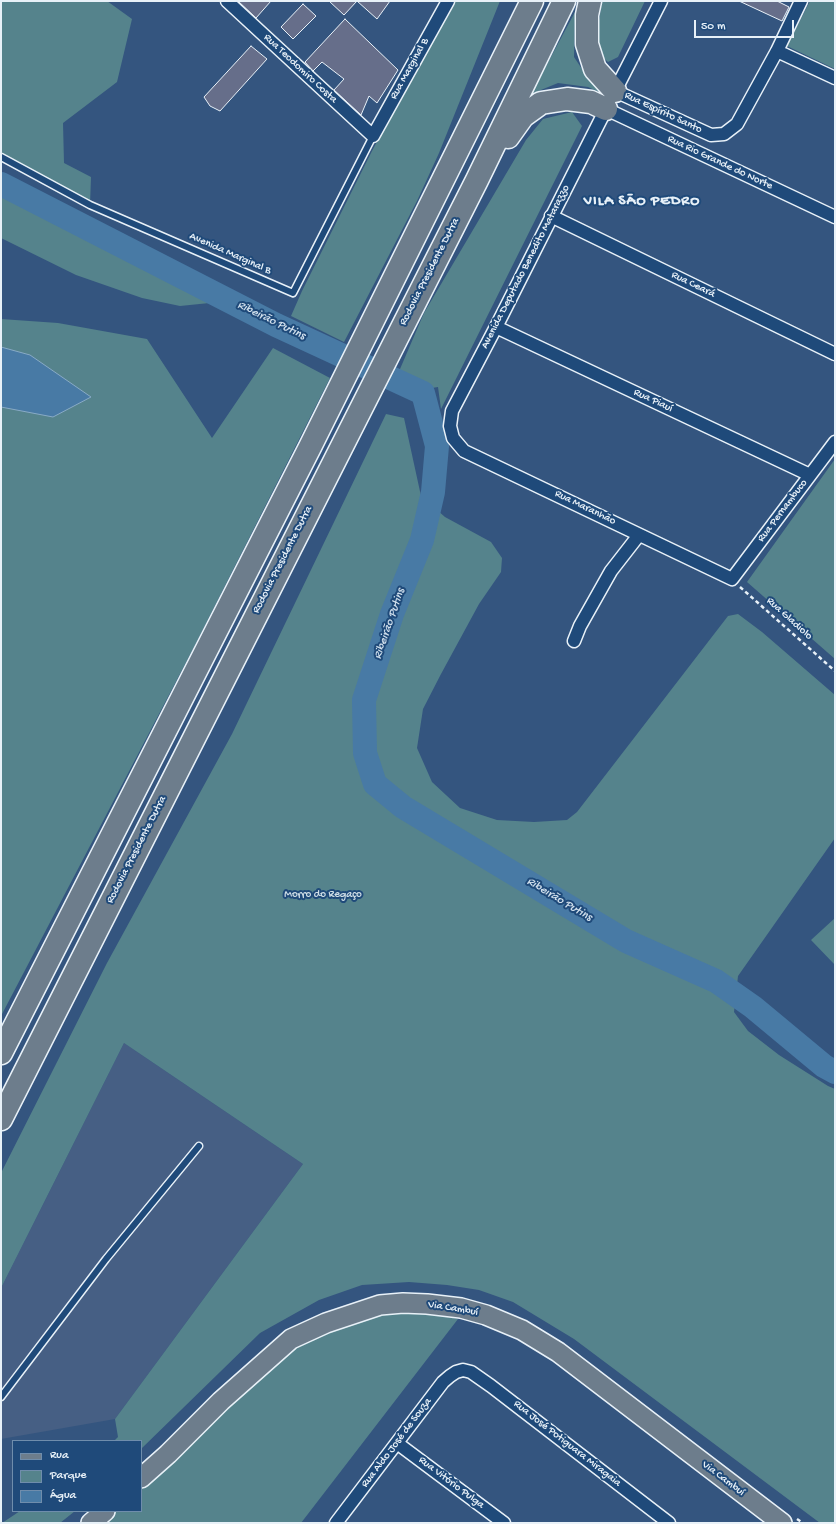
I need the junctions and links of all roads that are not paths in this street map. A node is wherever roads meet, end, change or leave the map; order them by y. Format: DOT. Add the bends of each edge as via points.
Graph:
graph roads {
  1 [pos="227,1"];
  2 [pos="516,1"];
  3 [pos="532,1"];
  4 [pos="564,1"];
  5 [pos="590,1"];
  6 [pos="661,1"];
  7 [pos="801,1"];
  8 [pos="442,3"];
  9 [pos="776,51"];
  10 [pos="835,78"];
  11 [pos="488,88"];
  12 [pos="610,100"];
  13 [pos="372,136"];
  14 [pos="1,157"];
  15 [pos="477,180"];
  16 [pos="551,216"];
  17 [pos="835,217"];
  18 [pos="496,327"];
  19 [pos="835,354"];
  20 [pos="450,426"];
  21 [pos="835,442"];
  22 [pos="810,475"];
  23 [pos="640,535"];
  24 [pos="732,579"];
  25 [pos="574,641"];
  26 [pos="1,1053"];
  27 [pos="1,1119"];
  28 [pos="199,1146"];
  29 [pos="463,1370"];
  30 [pos="1,1397"];
  31 [pos="397,1443"];
  32 [pos="142,1477"];
  33 [pos="104,1512"];
  34 [pos="91,1523"];
  35 [pos="336,1523"];
  36 [pos="504,1523"];
  37 [pos="669,1523"];
  38 [pos="782,1523"];
  1 -- 13 [label="street, Rua Teodomiro Costa"];
  2 -- 11 [label="highway"];
  3 -- 11 [label="highway"];
  4 -- 15 [label="highway, Rodovia Presidente Dutra"];
  5 -- 12 [label="highway" via="587,15 587,44 595,69"];
  6 -- 12 [label="street, Avenida Deputado Benedito Matarazzo"];
  7 -- 9 [label="street, Rua Espírito Santo"];
  8 -- 13 [label="street, Rua Marginal B"];
  9 -- 10 [label="street"];
  9 -- 12 [label="street, Rua Espírito Santo" via="736,124 724,134 711,135"];
  11 -- 26 [label="highway" via="332,403"];
  12 -- 15 [label="highway" via="591,102 567,99 541,103 523,116"];
  12 -- 16 [label="street, Avenida Deputado Benedito Matarazzo"];
  12 -- 17 [label="street, Rua Rio Grande do Norte"];
  13 -- 14 [label="lane, Avenida Marginal B" via="293,293 90,205"];
  15 -- 27 [label="highway, Rodovia Presidente Dutra"];
  16 -- 18 [label="street, Avenida Deputado Benedito Matarazzo"];
  16 -- 19 [label="street, Rua Ceará"];
  18 -- 20 [label="street, Avenida Deputado Benedito Matarazzo" via="452,411"];
  18 -- 22 [label="street, Rua Piauí"];
  20 -- 23 [label="street, Rua Maranhão" via="453,438 464,450"];
  21 -- 22 [label="street, Rua Pernambuco"];
  22 -- 24 [label="street, Rua Pernambuco"];
  23 -- 24 [label="street, Rua Maranhão"];
  23 -- 25 [label="street" via="611,571"];
  28 -- 30 [label="lane" via="106,1259"];
  29 -- 31 [label="street, Rua Aldo José de Souza" via="443,1382"];
  29 -- 37 [label="street, Rua José Potiguara Miragaia" via="491,1386"];
  31 -- 35 [label="street, Rua Aldo José de Souza"];
  31 -- 36 [label="street, Rua Vitório Pulga"];
  32 -- 38 [label="main road, Via Cambuí" via="221,1401 291,1339 326,1323 380,1305 427,1304 461,1308 486,1315 522,1330 558,1352"];
  33 -- 34 [label="main road"];
}
